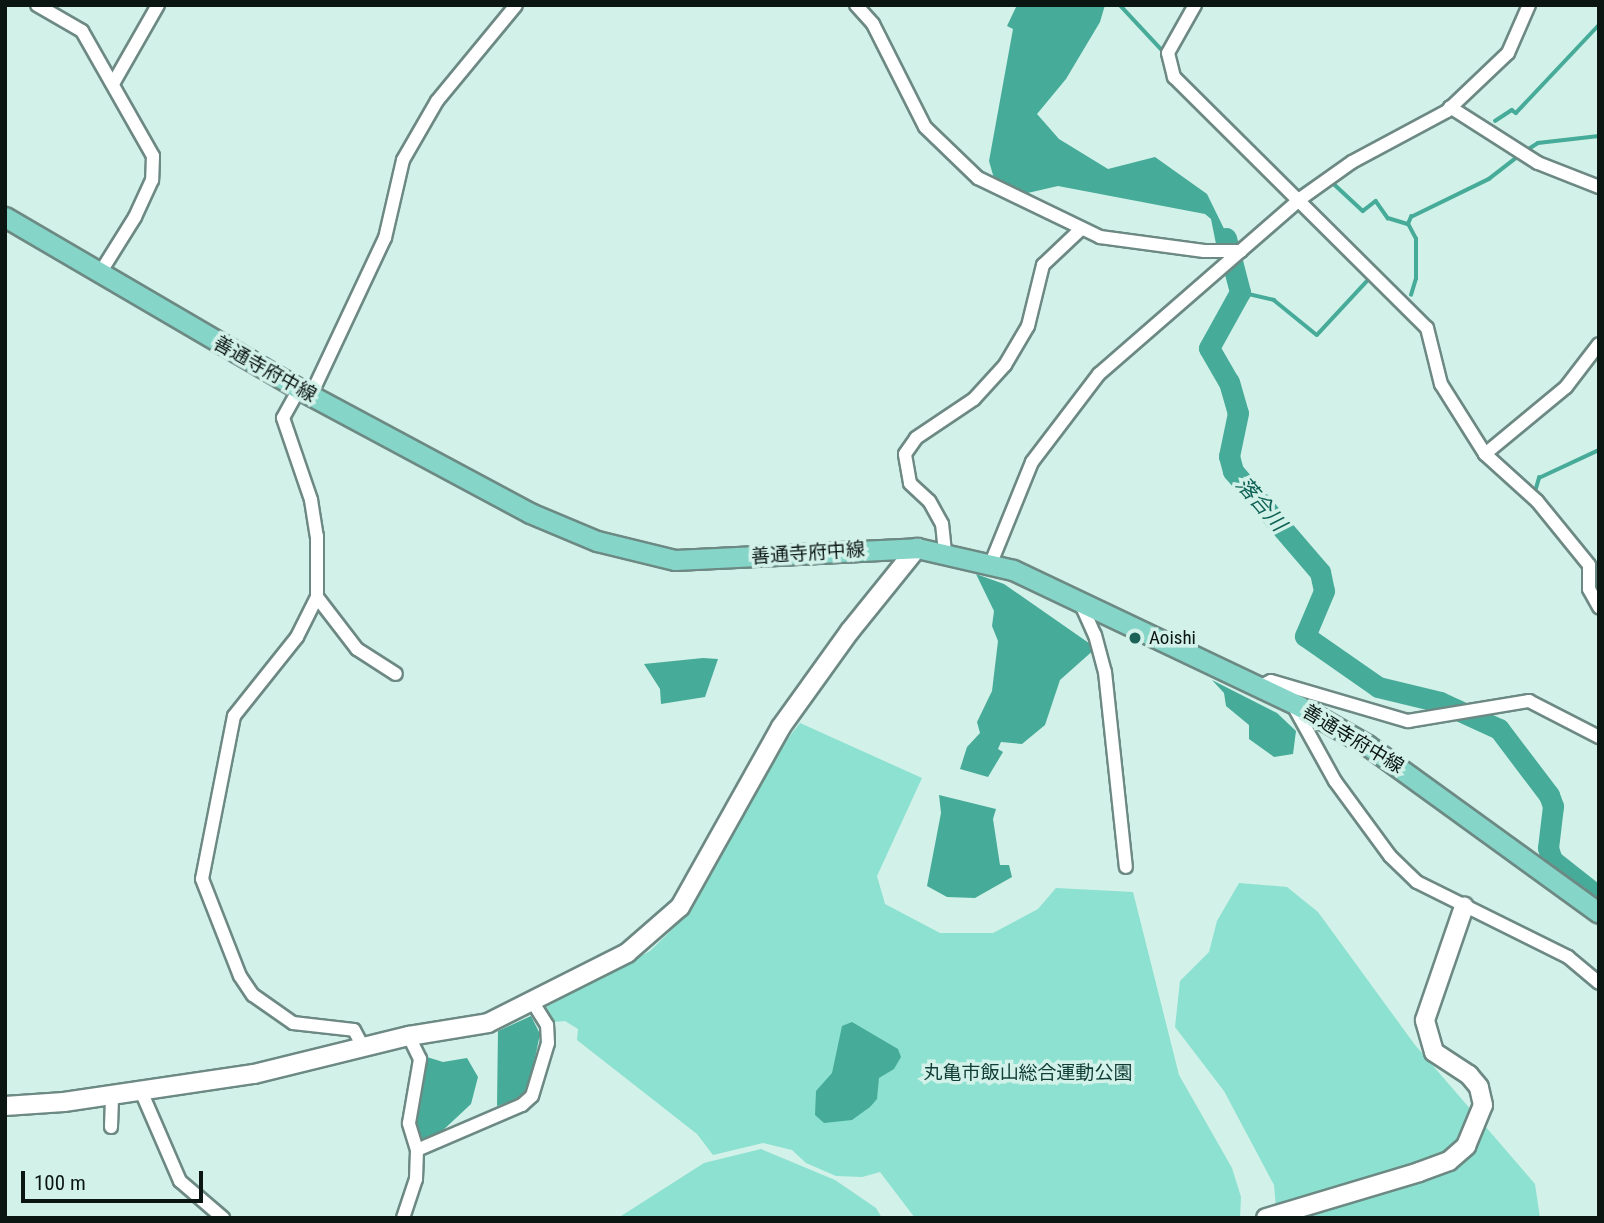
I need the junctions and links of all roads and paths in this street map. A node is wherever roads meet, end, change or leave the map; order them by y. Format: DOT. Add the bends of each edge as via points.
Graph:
graph roads {
  1 [pos="37,5"];
  2 [pos="158,5"];
  3 [pos="516,5"];
  4 [pos="856,5"];
  5 [pos="1195,5"];
  6 [pos="1529,5"];
  7 [pos="114,82"];
  8 [pos="1450,107"];
  9 [pos="1599,187"];
  10 [pos="1300,200"];
  11 [pos="5,217"];
  12 [pos="1079,231"];
  13 [pos="1234,255"];
  14 [pos="100,273"];
  15 [pos="1599,344"];
  16 [pos="305,392"];
  17 [pos="1485,454"];
  18 [pos="917,548"];
  19 [pos="946,552"];
  20 [pos="991,563"];
  21 [pos="317,597"];
  22 [pos="1080,601"];
  23 [pos="1599,607"];
  24 [pos="396,674"];
  25 [pos="1259,687"];
  26 [pos="1299,703"];
  27 [pos="1599,737"];
  28 [pos="1126,867"];
  29 [pos="1464,907"];
  30 [pos="1599,913"];
  31 [pos="1597,984"];
  32 [pos="532,1001"];
  33 [pos="409,1036"];
  34 [pos="363,1047"];
  35 [pos="141,1091"];
  36 [pos="112,1095"];
  37 [pos="5,1106"];
  38 [pos="111,1127"];
  39 [pos="417,1150"];
  40 [pos="223,1218"];
  41 [pos="403,1218"];
  42 [pos="1266,1218"];
  1 -- 7 [label="street" via="82,31"];
  2 -- 7 [label="street"];
  3 -- 16 [label="street" via="437,101 403,160 385,238"];
  4 -- 12 [label="street" via="873,24 925,127 947,152 978,178"];
  5 -- 10 [label="street" via="1168,53 1174,77"];
  6 -- 8 [label="street" via="1508,53"];
  7 -- 14 [label="street" via="155,167 135,217"];
  8 -- 9 [label="street" via="1538,163"];
  8 -- 10 [label="street" via="1352,162"];
  10 -- 13 [label="street"];
  10 -- 17 [label="street" via="1427,328 1441,384"];
  11 -- 14 [label="main road, 善通寺府中線"];
  12 -- 13 [label="street"];
  12 -- 19 [label="street" via="1044,265 1028,326 1005,365 974,399 916,438 905,453 910,483 929,500 942,524"];
  13 -- 20 [label="street" via="1099,374 1032,462"];
  14 -- 16 [label="main road, 善通寺府中線"];
  15 -- 17 [label="street" via="1566,387"];
  16 -- 18 [label="main road, 善通寺府中線" via="530,513 650,557 714,560 829,549"];
  16 -- 21 [label="street" via="283,418 311,500"];
  17 -- 23 [label="street" via="1537,501 1589,565 1589,589"];
  18 -- 19 [label="main road, 善通寺府中線"];
  18 -- 32 [label="street" via="781,727 680,907 644,943"];
  19 -- 20 [label="main road, 善通寺府中線"];
  20 -- 22 [label="main road, 善通寺府中線"];
  21 -- 24 [label="street" via="357,649"];
  21 -- 34 [label="street" via="297,637 234,716 202,879 235,966 253,995 293,1023 354,1030"];
  22 -- 25 [label="main road, 善通寺府中線"];
  22 -- 28 [label="street" via="1105,672"];
  25 -- 26 [label="main road, 善通寺府中線"];
  25 -- 27 [label="street" via="1271,681 1408,720 1529,701"];
  26 -- 29 [label="street" via="1335,781 1390,856 1417,882"];
  26 -- 30 [label="main road, 善通寺府中線" via="1400,766"];
  29 -- 31 [label="street" via="1568,957"];
  29 -- 42 [label="street" via="1425,1020 1426,1037 1434,1052 1479,1087 1483,1105 1466,1146 1449,1161 1419,1172"];
  32 -- 33 [label="street" via="488,1023"];
  32 -- 39 [label="street" via="547,1025 548,1043 532,1096 522,1105"];
  33 -- 34 [label="street"];
  33 -- 39 [label="street" via="420,1059 409,1123"];
  34 -- 35 [label="street" via="254,1074"];
  35 -- 36 [label="street"];
  35 -- 40 [label="street" via="180,1181"];
  36 -- 37 [label="street"];
  36 -- 38 [label="street"];
  39 -- 41 [label="street" via="416,1179"];
}
